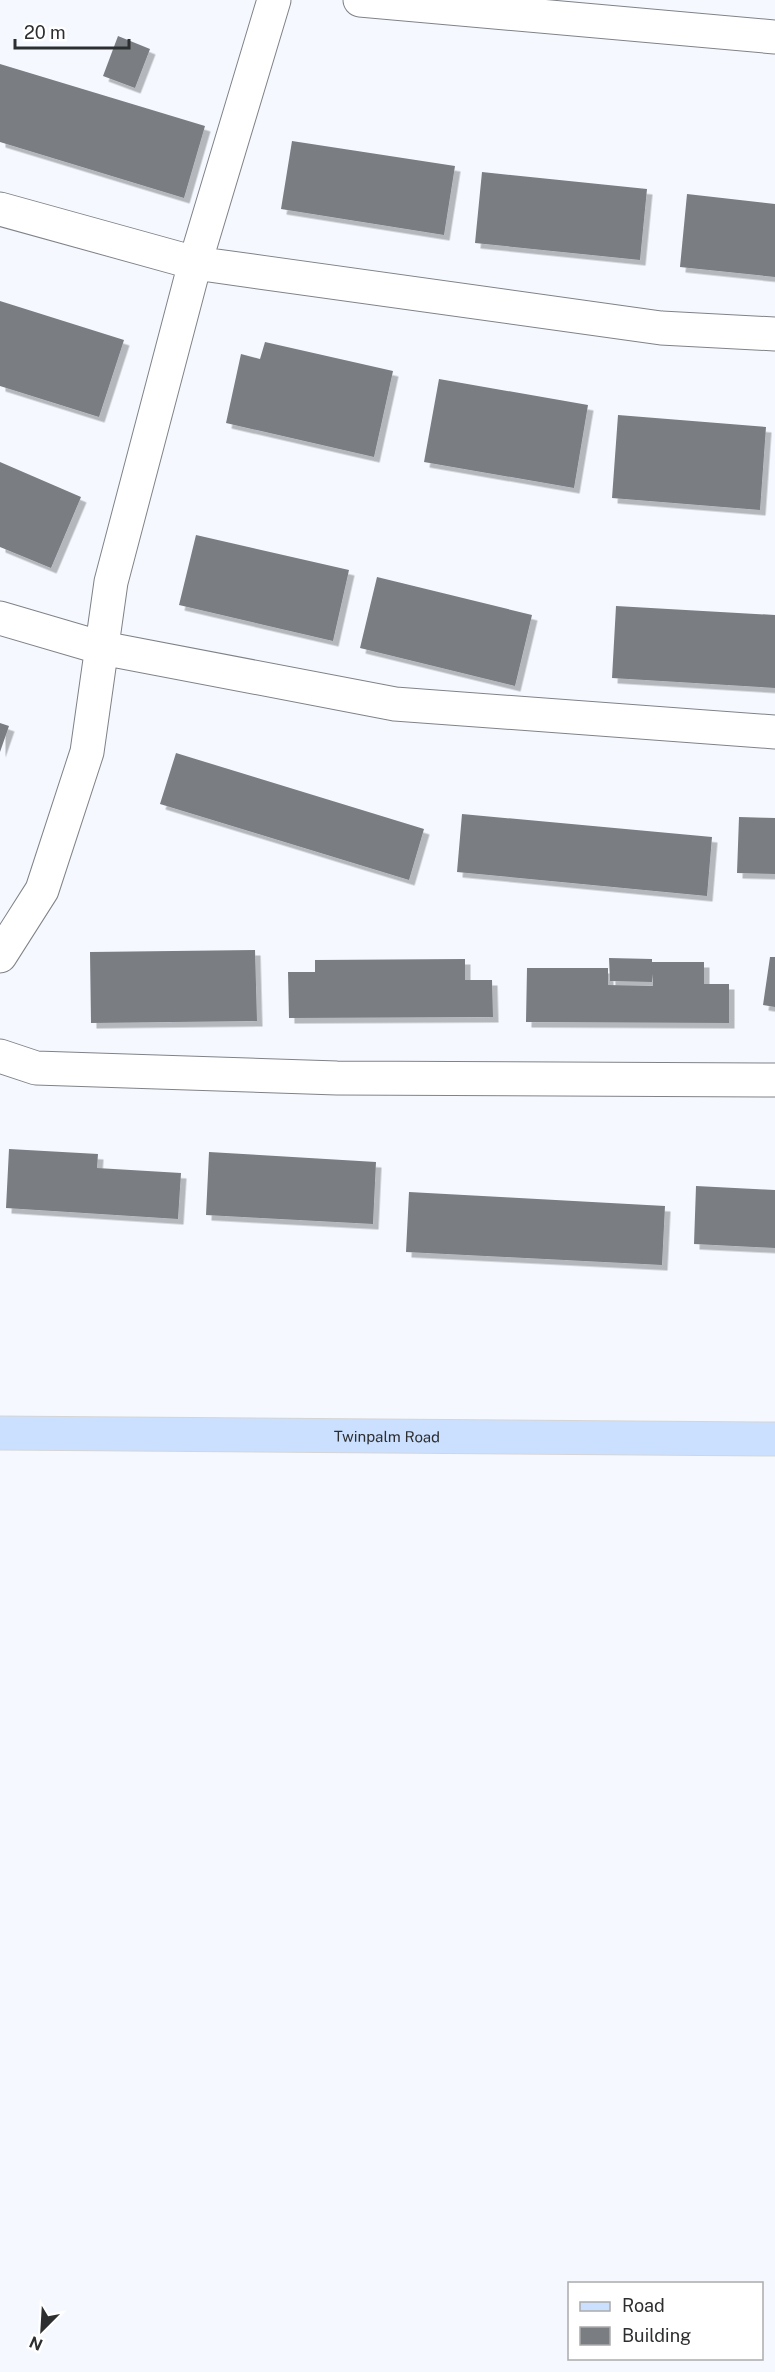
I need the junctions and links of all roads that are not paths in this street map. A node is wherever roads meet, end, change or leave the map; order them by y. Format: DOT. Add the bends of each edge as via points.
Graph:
graph roads {
  1 [pos="274,0"];
  2 [pos="360,0"];
  3 [pos="775,37"];
  4 [pos="0,209"];
  5 [pos="195,263"];
  6 [pos="775,334"];
  7 [pos="0,618"];
  8 [pos="102,648"];
  9 [pos="775,732"];
  10 [pos="0,956"];
  11 [pos="0,1056"];
  12 [pos="775,1080"];
  13 [pos="0,1433"];
  14 [pos="775,1439"];
  1 -- 5 [label="lane"];
  2 -- 3 [label="lane"];
  4 -- 5 [label="lane"];
  5 -- 6 [label="lane" via="660,328"];
  5 -- 8 [label="lane" via="111,582"];
  7 -- 8 [label="lane"];
  8 -- 9 [label="lane" via="394,704"];
  8 -- 10 [label="lane" via="87,752 42,890"];
  11 -- 12 [label="lane" via="36,1068 337,1078"];
  13 -- 14 [label="main road, Twinpalm Road"];
}
